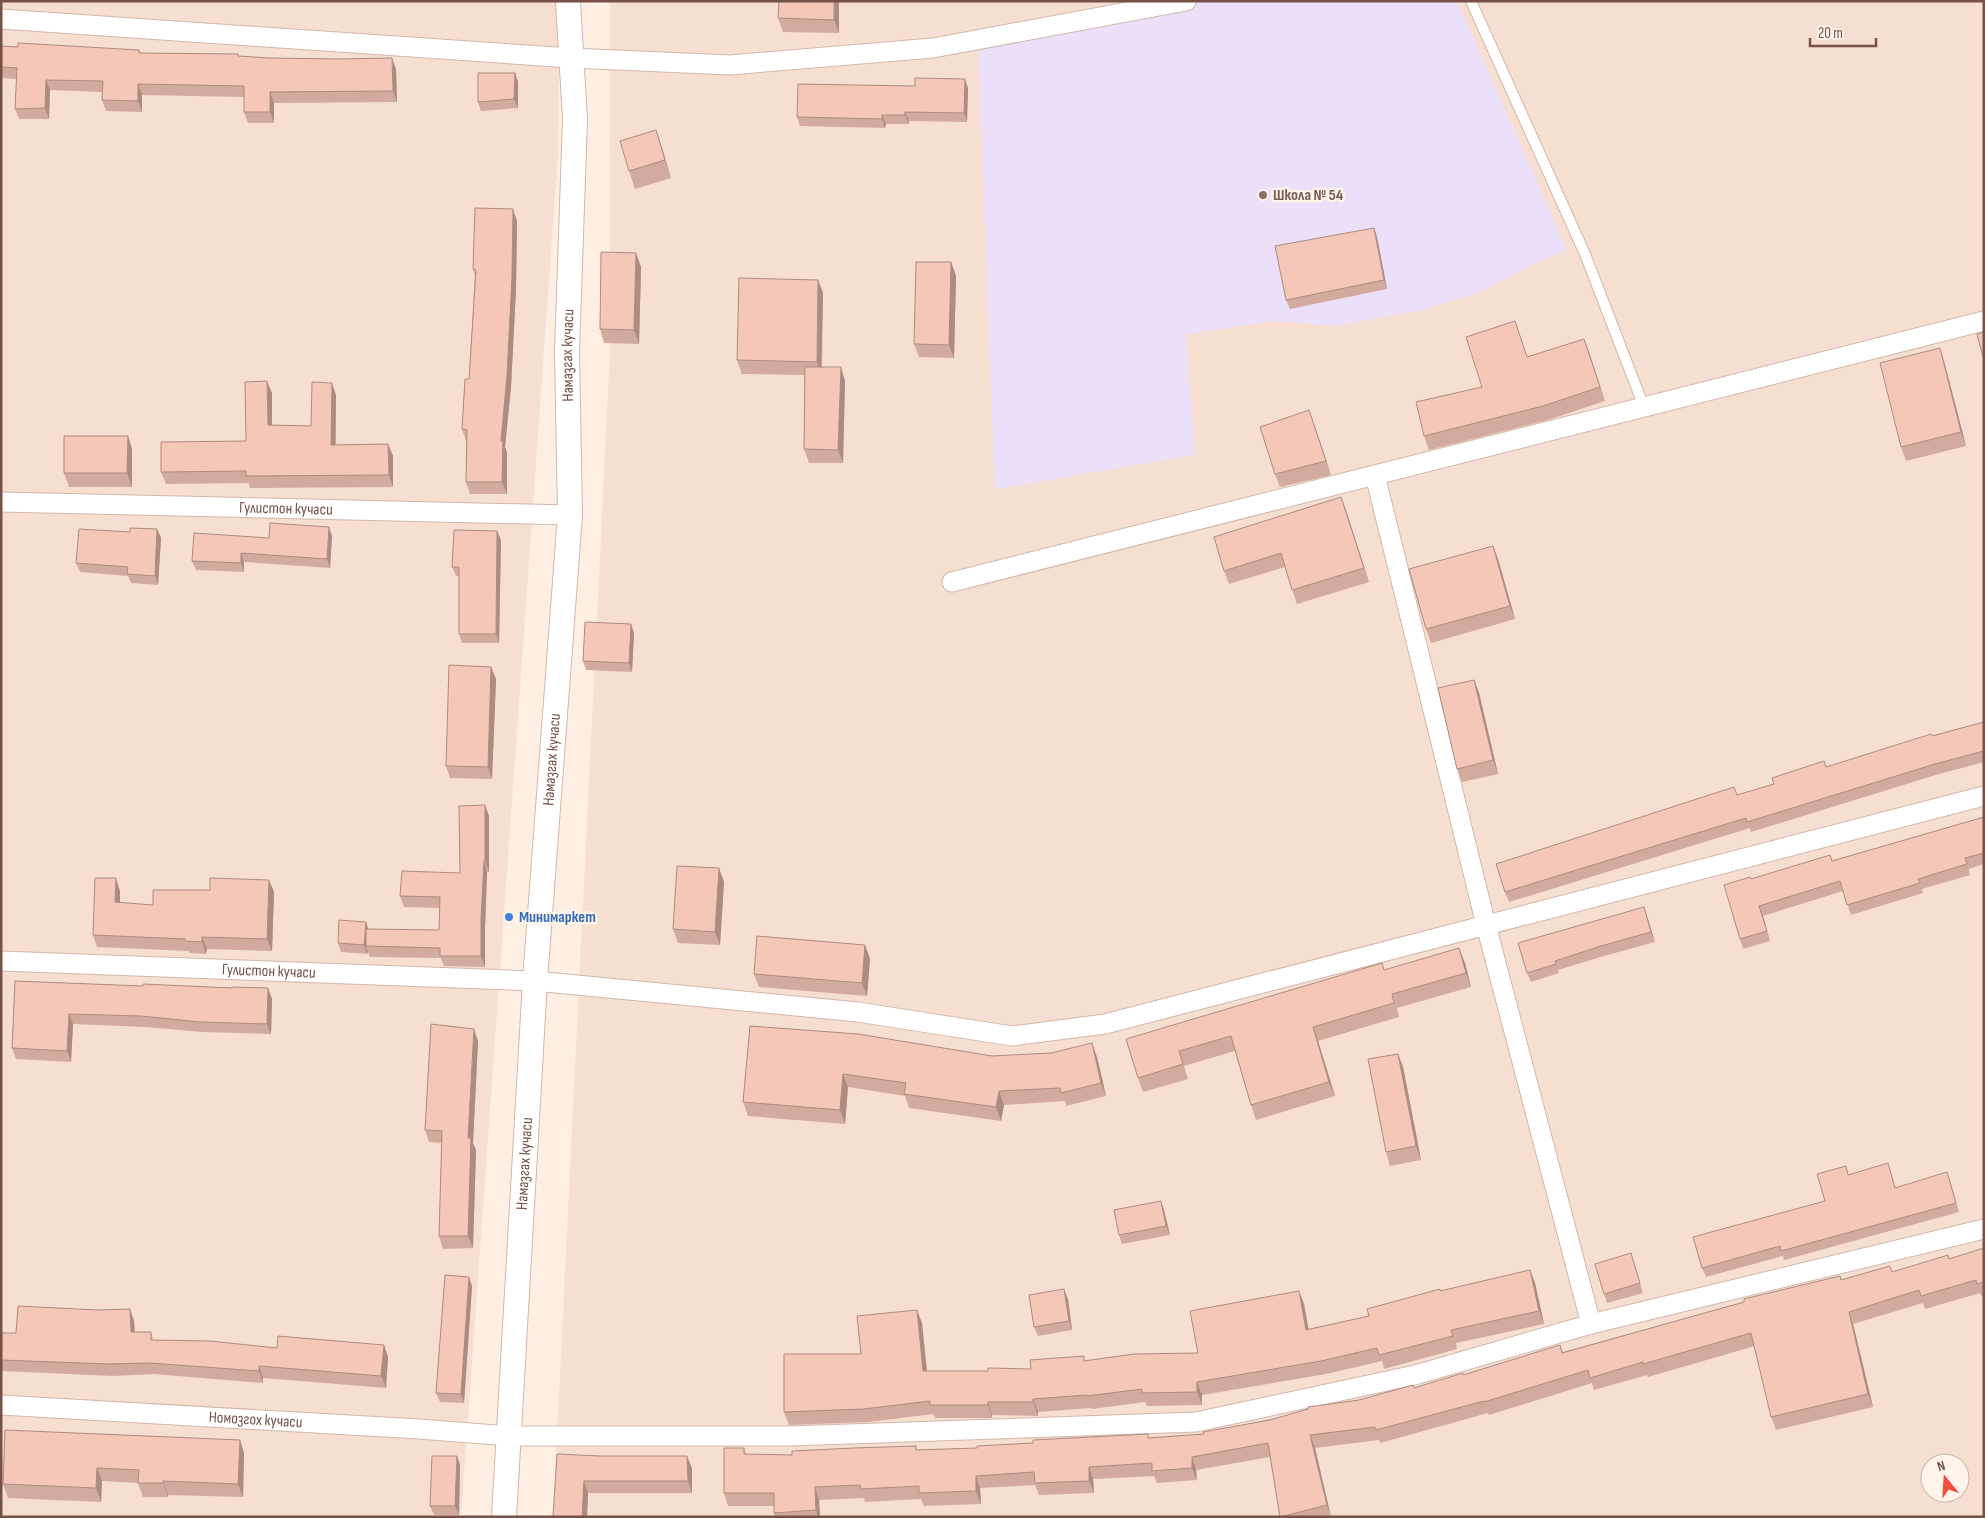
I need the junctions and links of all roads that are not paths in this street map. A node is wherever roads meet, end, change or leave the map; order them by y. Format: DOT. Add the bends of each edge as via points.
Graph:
graph roads {
  1 [pos="568,1"];
  2 [pos="1186,1"];
  3 [pos="1471,1"];
  4 [pos="1,19"];
  5 [pos="571,58"];
  6 [pos="1984,321"];
  7 [pos="1644,407"];
  8 [pos="1375,475"];
  9 [pos="1,502"];
  10 [pos="570,515"];
  11 [pos="952,582"];
  12 [pos="1984,796"];
  13 [pos="1486,925"];
  14 [pos="1,961"];
  15 [pos="535,981"];
  16 [pos="1984,1229"];
  17 [pos="1591,1324"];
  18 [pos="1,1406"];
  19 [pos="509,1436"];
  20 [pos="504,1517"];
  1 -- 5 [label="street, Намазгах кучаси"];
  2 -- 5 [label="street" via="933,48 730,65"];
  3 -- 7 [label="lane" via="1585,254"];
  4 -- 5 [label="street"];
  5 -- 10 [label="street, Намазгах кучаси" via="575,119 567,351"];
  6 -- 7 [label="street"];
  7 -- 8 [label="street"];
  8 -- 11 [label="street"];
  8 -- 13 [label="street"];
  9 -- 10 [label="street, Гулистон кучаси"];
  10 -- 15 [label="street, Намазгах кучаси"];
  12 -- 13 [label="street, Гулистон кучаси"];
  13 -- 15 [label="street, Гулистон кучаси" via="1105,1024 1012,1036 858,1012"];
  13 -- 17 [label="street"];
  14 -- 15 [label="street, Гулистон кучаси"];
  15 -- 19 [label="street, Намазгах кучаси"];
  16 -- 17 [label="street, Номозгох кучаси"];
  17 -- 19 [label="street, Номозгох кучаси" via="1415,1375 1196,1422 790,1436"];
  18 -- 19 [label="street, Номозгох кучаси"];
  19 -- 20 [label="street, Намазгах кучаси"];
}
